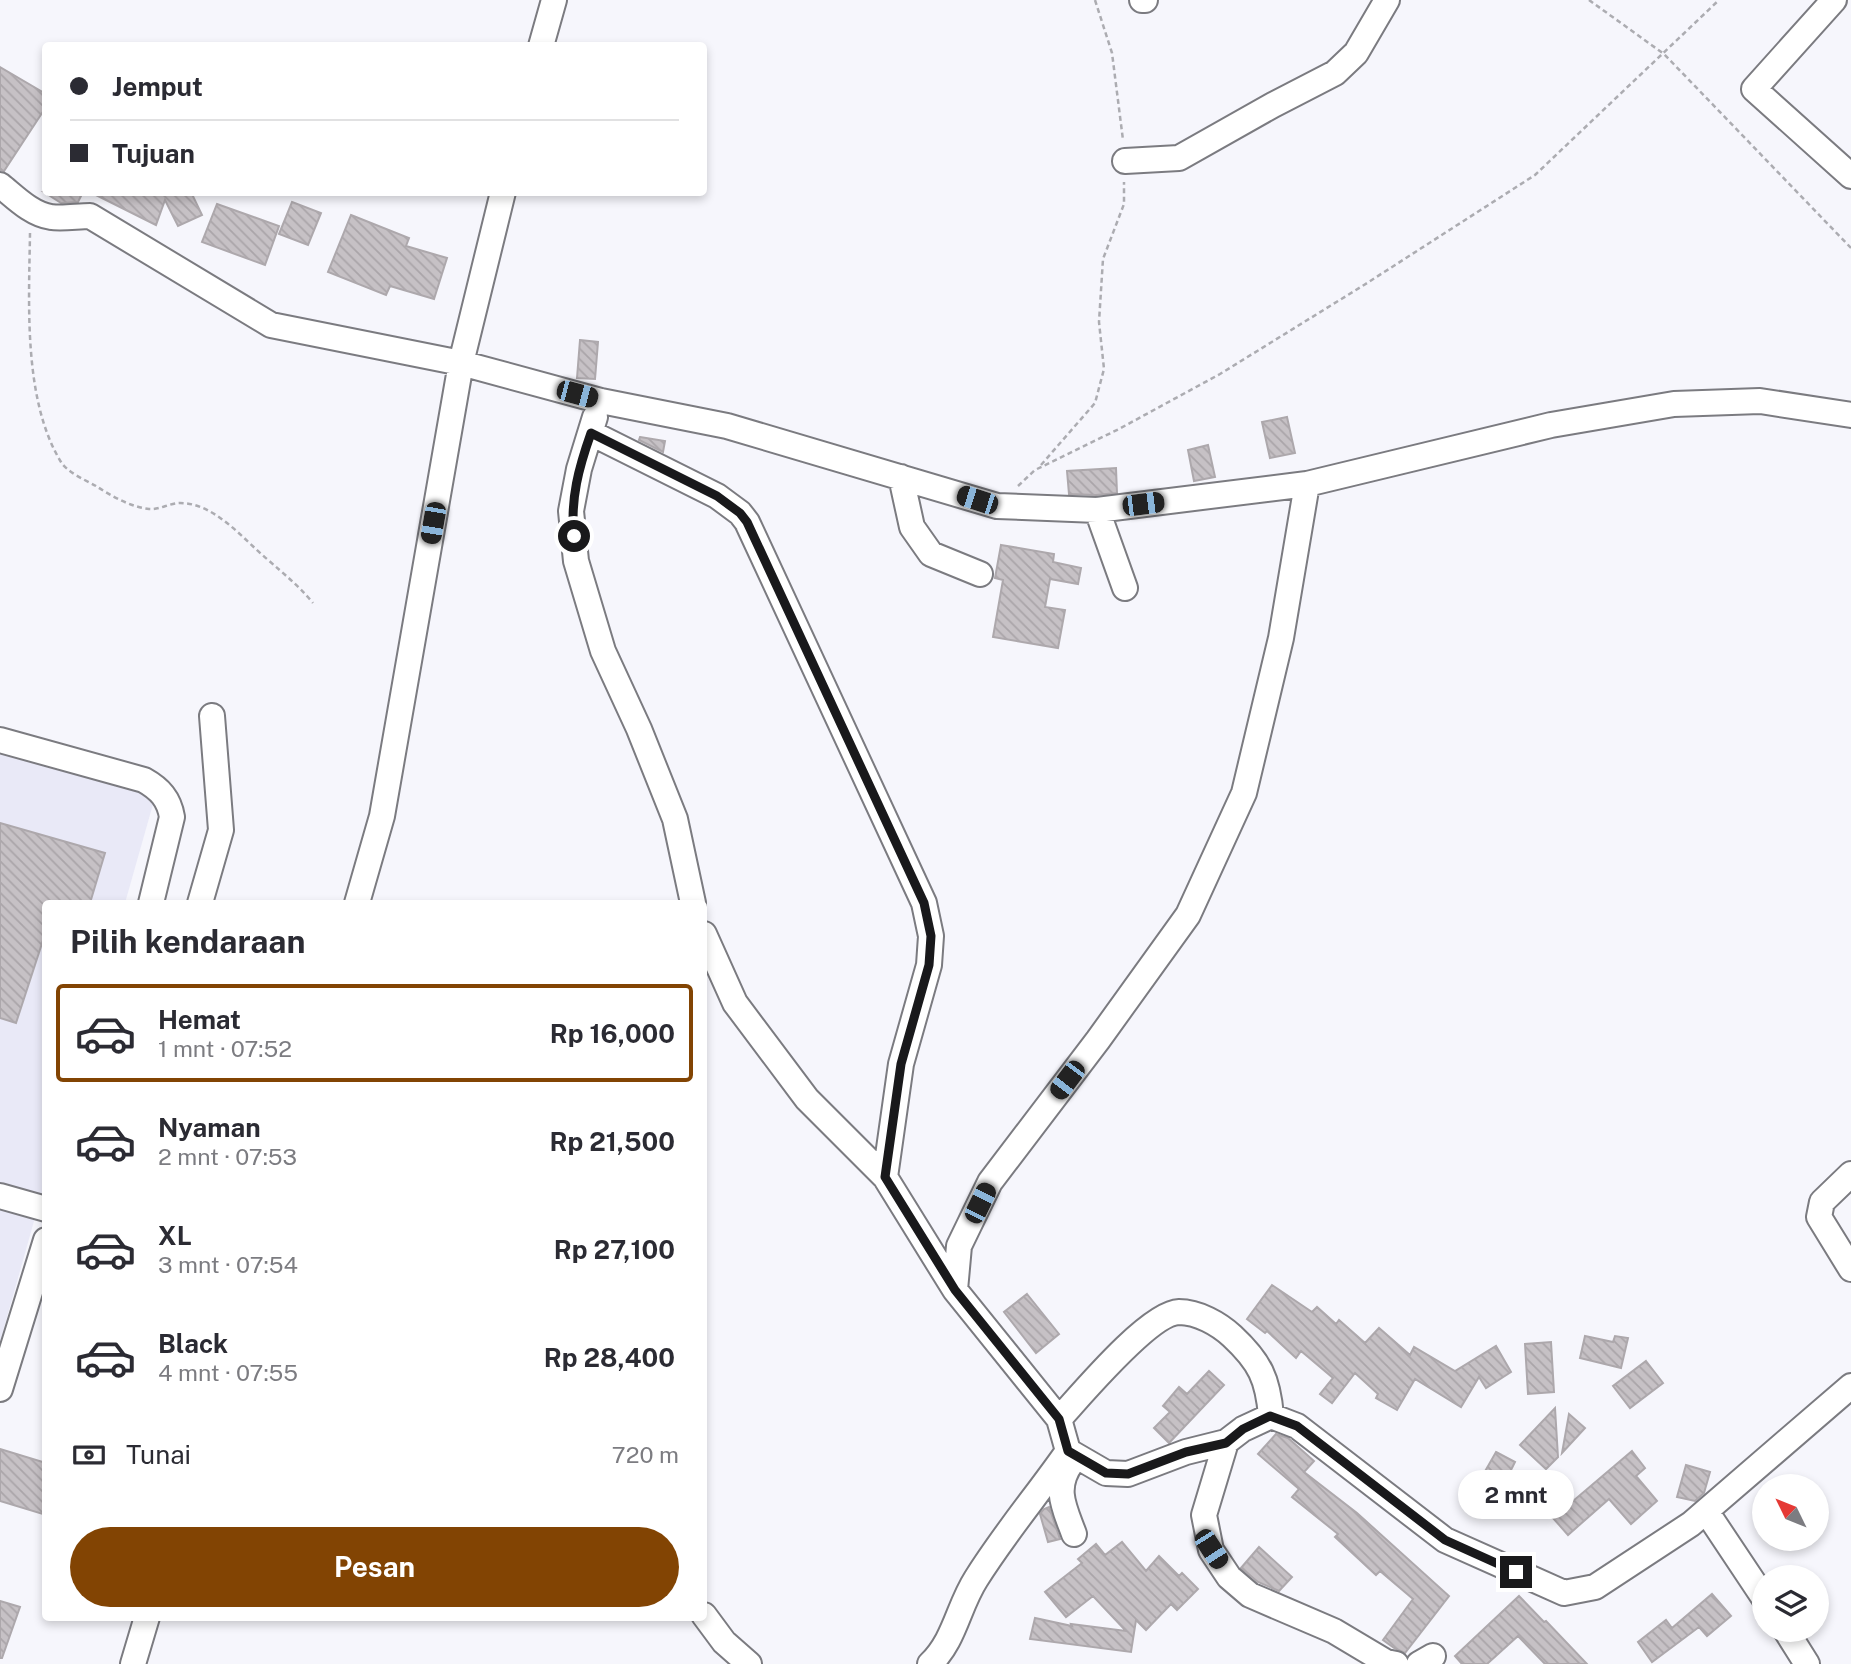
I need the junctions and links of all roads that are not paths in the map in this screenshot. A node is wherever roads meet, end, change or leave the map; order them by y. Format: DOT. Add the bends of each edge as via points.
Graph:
graph roads {
  1 [pos="554,0"];
  2 [pos="1387,0"];
  3 [pos="1834,0"];
  4 [pos="542,42"];
  5 [pos="1125,161"];
  6 [pos="1848,168"];
  7 [pos="0,185"];
  8 [pos="502,196"];
  9 [pos="461,363"];
  10 [pos="601,401"];
  11 [pos="1851,415"];
  12 [pos="591,433"];
  13 [pos="901,477"];
  14 [pos="1307,484"];
  15 [pos="1097,510"];
  16 [pos="980,574"];
  17 [pos="1125,588"];
  18 [pos="212,716"];
  19 [pos="0,740"];
  20 [pos="152,900"];
  21 [pos="201,900"];
  22 [pos="357,900"];
  23 [pos="692,900"];
  24 [pos="707,941"];
  25 [pos="1851,1174"];
  26 [pos="885,1177"];
  27 [pos="0,1196"];
  28 [pos="42,1208"];
  29 [pos="1851,1269"];
  30 [pos="40,1282"];
  31 [pos="955,1290"];
  32 [pos="10,1321"];
  33 [pos="1851,1386"];
  34 [pos="0,1389"];
  35 [pos="1270,1416"];
  36 [pos="1059,1419"];
  37 [pos="1226,1443"];
  38 [pos="1072,1453"];
  39 [pos="1706,1511"];
  40 [pos="1074,1534"];
  41 [pos="1752,1580"];
  42 [pos="707,1619"];
  43 [pos="146,1621"];
  44 [pos="1793,1642"];
  45 [pos="951,1652"];
  46 [pos="133,1664"];
  47 [pos="749,1664"];
  48 [pos="930,1664"];
  49 [pos="1396,1664"];
  50 [pos="1807,1664"];
  1 -- 4 [label="street"];
  2 -- 5 [label="street" via="1356,53 1335,73 1179,158"];
  3 -- 6 [label="street" via="1754,89"];
  7 -- 9 [label="street" via="30,209 52,218 90,216 271,325"];
  8 -- 9 [label="street"];
  9 -- 10 [label="street"];
  9 -- 22 [label="street" via="382,816"];
  10 -- 12 [label="street"];
  10 -- 13 [label="street" via="727,426"];
  11 -- 14 [label="street" via="1760,401 1674,404 1551,425"];
  12 -- 23 [label="street" via="571,511 576,561 603,651 675,819"];
  12 -- 26 [label="street" via="717,496 747,522 924,903 931,936 929,965 901,1064"];
  13 -- 15 [label="street" via="997,506"];
  13 -- 16 [label="street" via="912,527 930,554"];
  14 -- 15 [label="street"];
  14 -- 31 [label="street" via="1281,638 1244,793 1188,915 990,1182 959,1246"];
  15 -- 17 [label="street"];
  18 -- 21 [label="street" via="221,830"];
  19 -- 20 [label="street" via="144,780 163,794 172,817"];
  24 -- 26 [label="street" via="735,1003 767,1047 807,1099"];
  25 -- 29 [label="street" via="1822,1202 1819,1217"];
  26 -- 31 [label="street"];
  27 -- 28 [label="street"];
  30 -- 32 [label="street"];
  31 -- 36 [label="street"];
  32 -- 34 [label="street"];
  33 -- 39 [label="street"];
  35 -- 36 [label="street" via="1268,1388 1258,1365 1241,1345 1223,1328 1197,1315 1178,1312 1145,1330"];
  35 -- 37 [label="street"];
  35 -- 39 [label="street" via="1297,1426 1445,1540 1564,1594 1595,1587"];
  36 -- 38 [label="street"];
  37 -- 38 [label="street" via="1128,1474 1106,1473"];
  37 -- 49 [label="street" via="1204,1516 1211,1549 1229,1577 1250,1595"];
  38 -- 40 [label="street" via="1060,1496"];
  38 -- 45 [label="street" via="974,1582"];
  39 -- 41 [label="street"];
  42 -- 47 [label="street"];
  43 -- 46 [label="street"];
  44 -- 50 [label="street"];
  45 -- 48 [label="street"];
}
